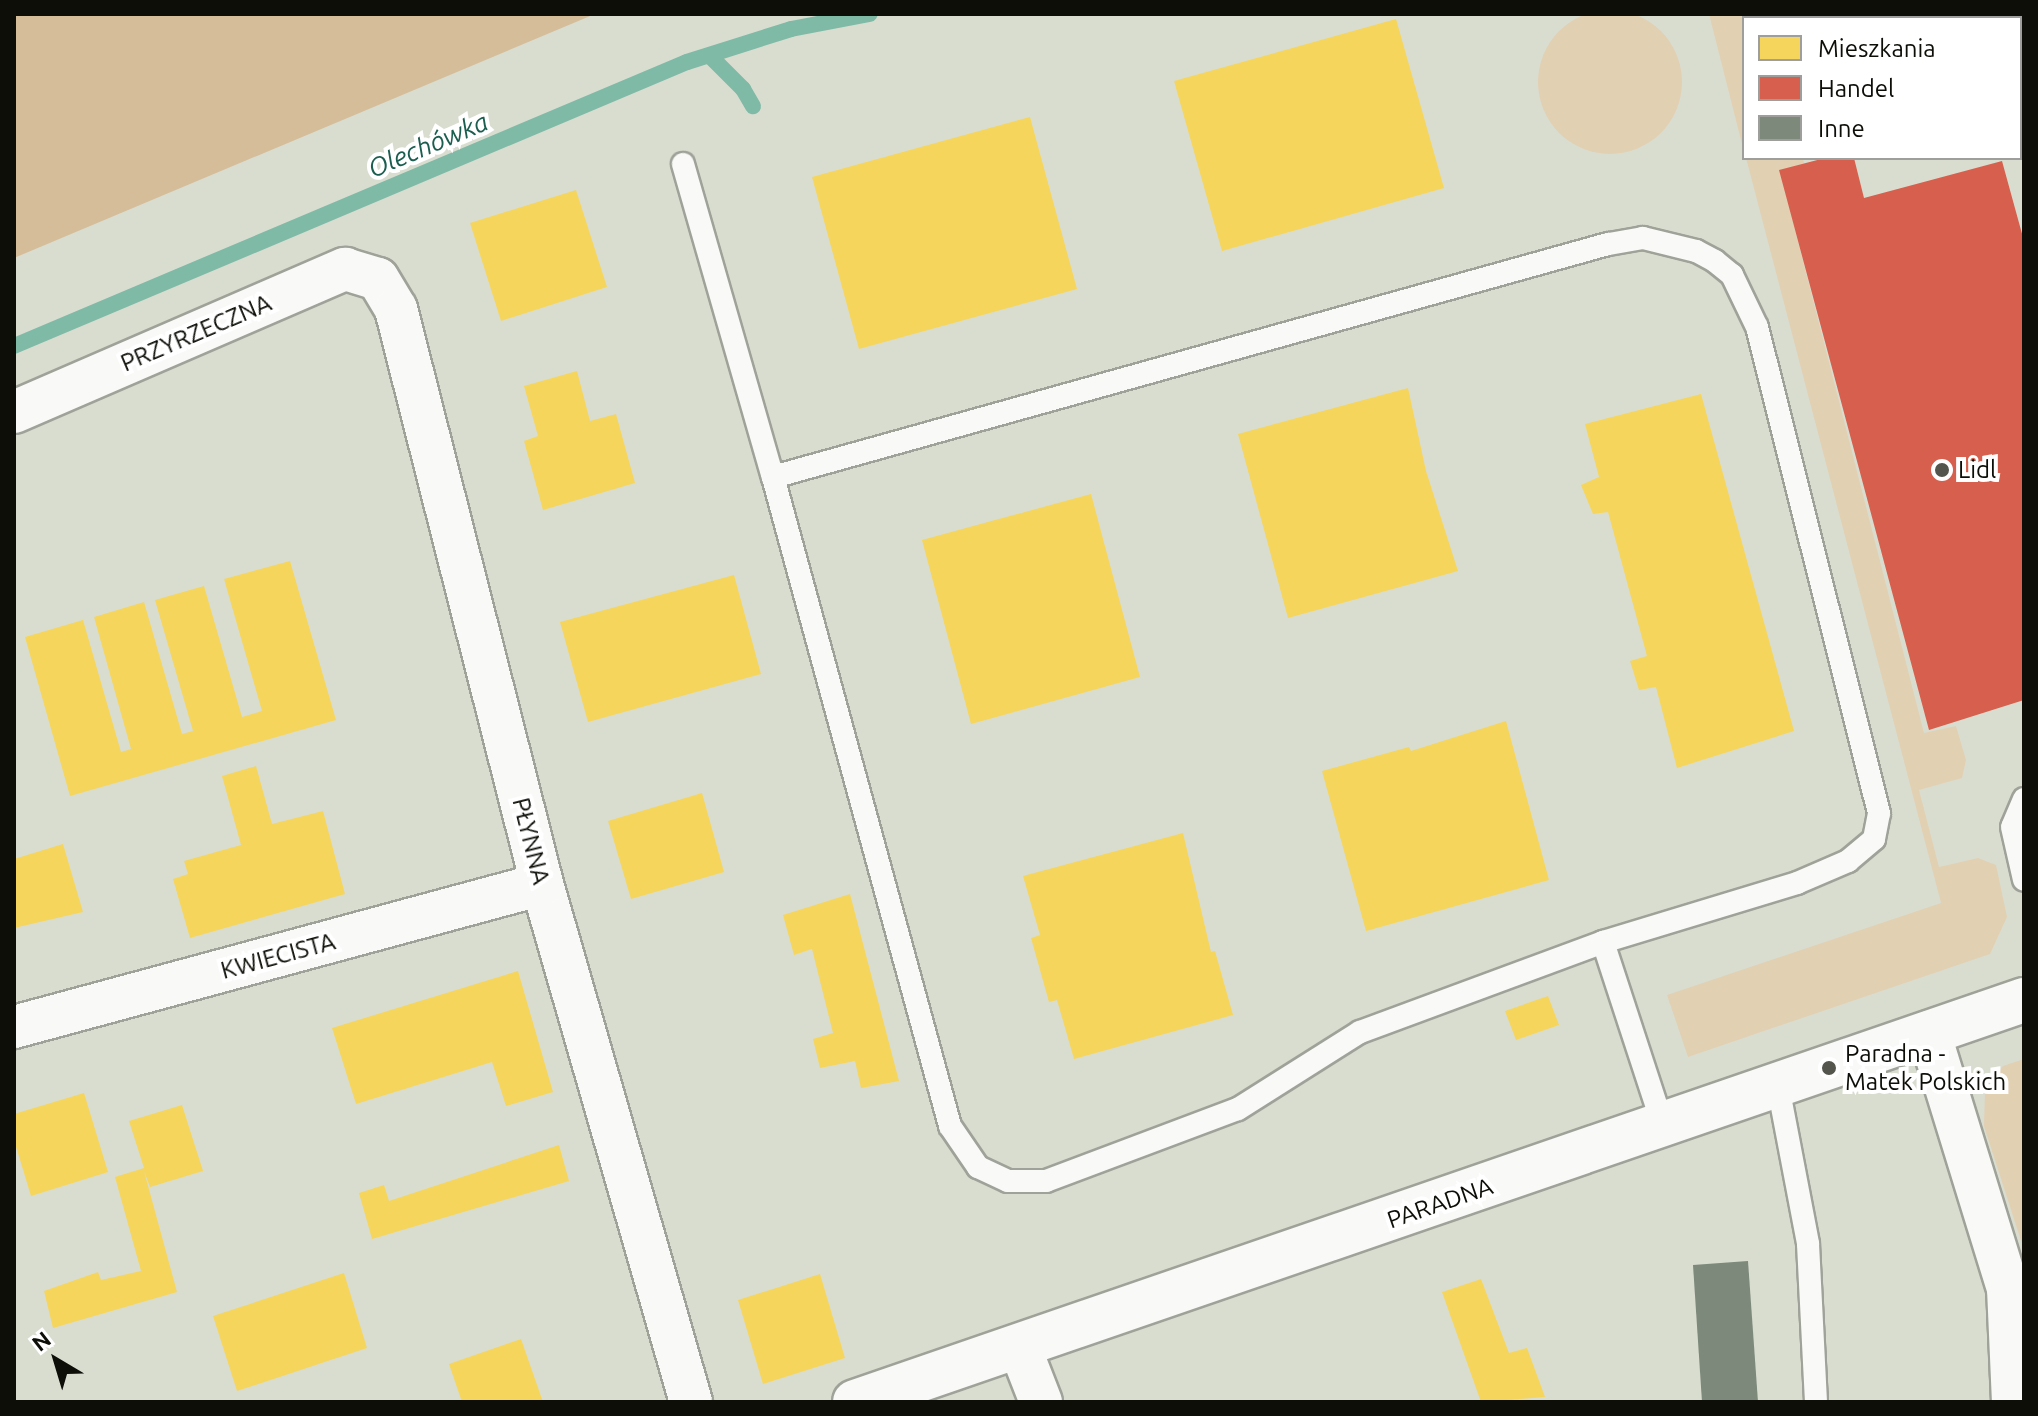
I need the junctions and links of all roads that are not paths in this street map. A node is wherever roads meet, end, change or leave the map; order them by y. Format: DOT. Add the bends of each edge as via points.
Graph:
graph roads {
  1 [pos="683,164"];
  2 [pos="378,279"];
  3 [pos="14,412"];
  4 [pos="773,477"];
  5 [pos="2024,799"];
  6 [pos="2024,880"];
  7 [pos="542,884"];
  8 [pos="1603,942"];
  9 [pos="2024,1000"];
  10 [pos="14,1027"];
  11 [pos="1929,1032"];
  12 [pos="1778,1086"];
  13 [pos="1663,1126"];
  14 [pos="1020,1348"];
  15 [pos="691,1402"];
  16 [pos="855,1402"];
  17 [pos="1041,1402"];
  18 [pos="1816,1402"];
  19 [pos="2013,1402"];
  1 -- 4 [label="lane"];
  2 -- 3 [label="street, PRZYRZECZNA" via="345,269"];
  2 -- 7 [label="street, PŁYNNA" via="396,309"];
  4 -- 8 [label="lane" via="950,1126 978,1167 1008,1181 1046,1181 1238,1109 1360,1032"];
  4 -- 8 [label="lane" via="1608,244 1643,238 1715,261 1732,275 1757,327 1879,813 1874,839 1848,861 1777,890"];
  5 -- 6 [label="lane" via="2012,827"];
  7 -- 10 [label="street, KWIECISTA"];
  7 -- 15 [label="street, PŁYNNA"];
  8 -- 13 [label="lane"];
  9 -- 11 [label="street, PARADNA"];
  11 -- 12 [label="street, PARADNA"];
  11 -- 19 [label="street" via="2008,1288"];
  12 -- 13 [label="street, PARADNA"];
  12 -- 18 [label="lane" via="1808,1244"];
  13 -- 14 [label="street, PARADNA"];
  14 -- 16 [label="street, PARADNA"];
  14 -- 17 [label="street"];
}
